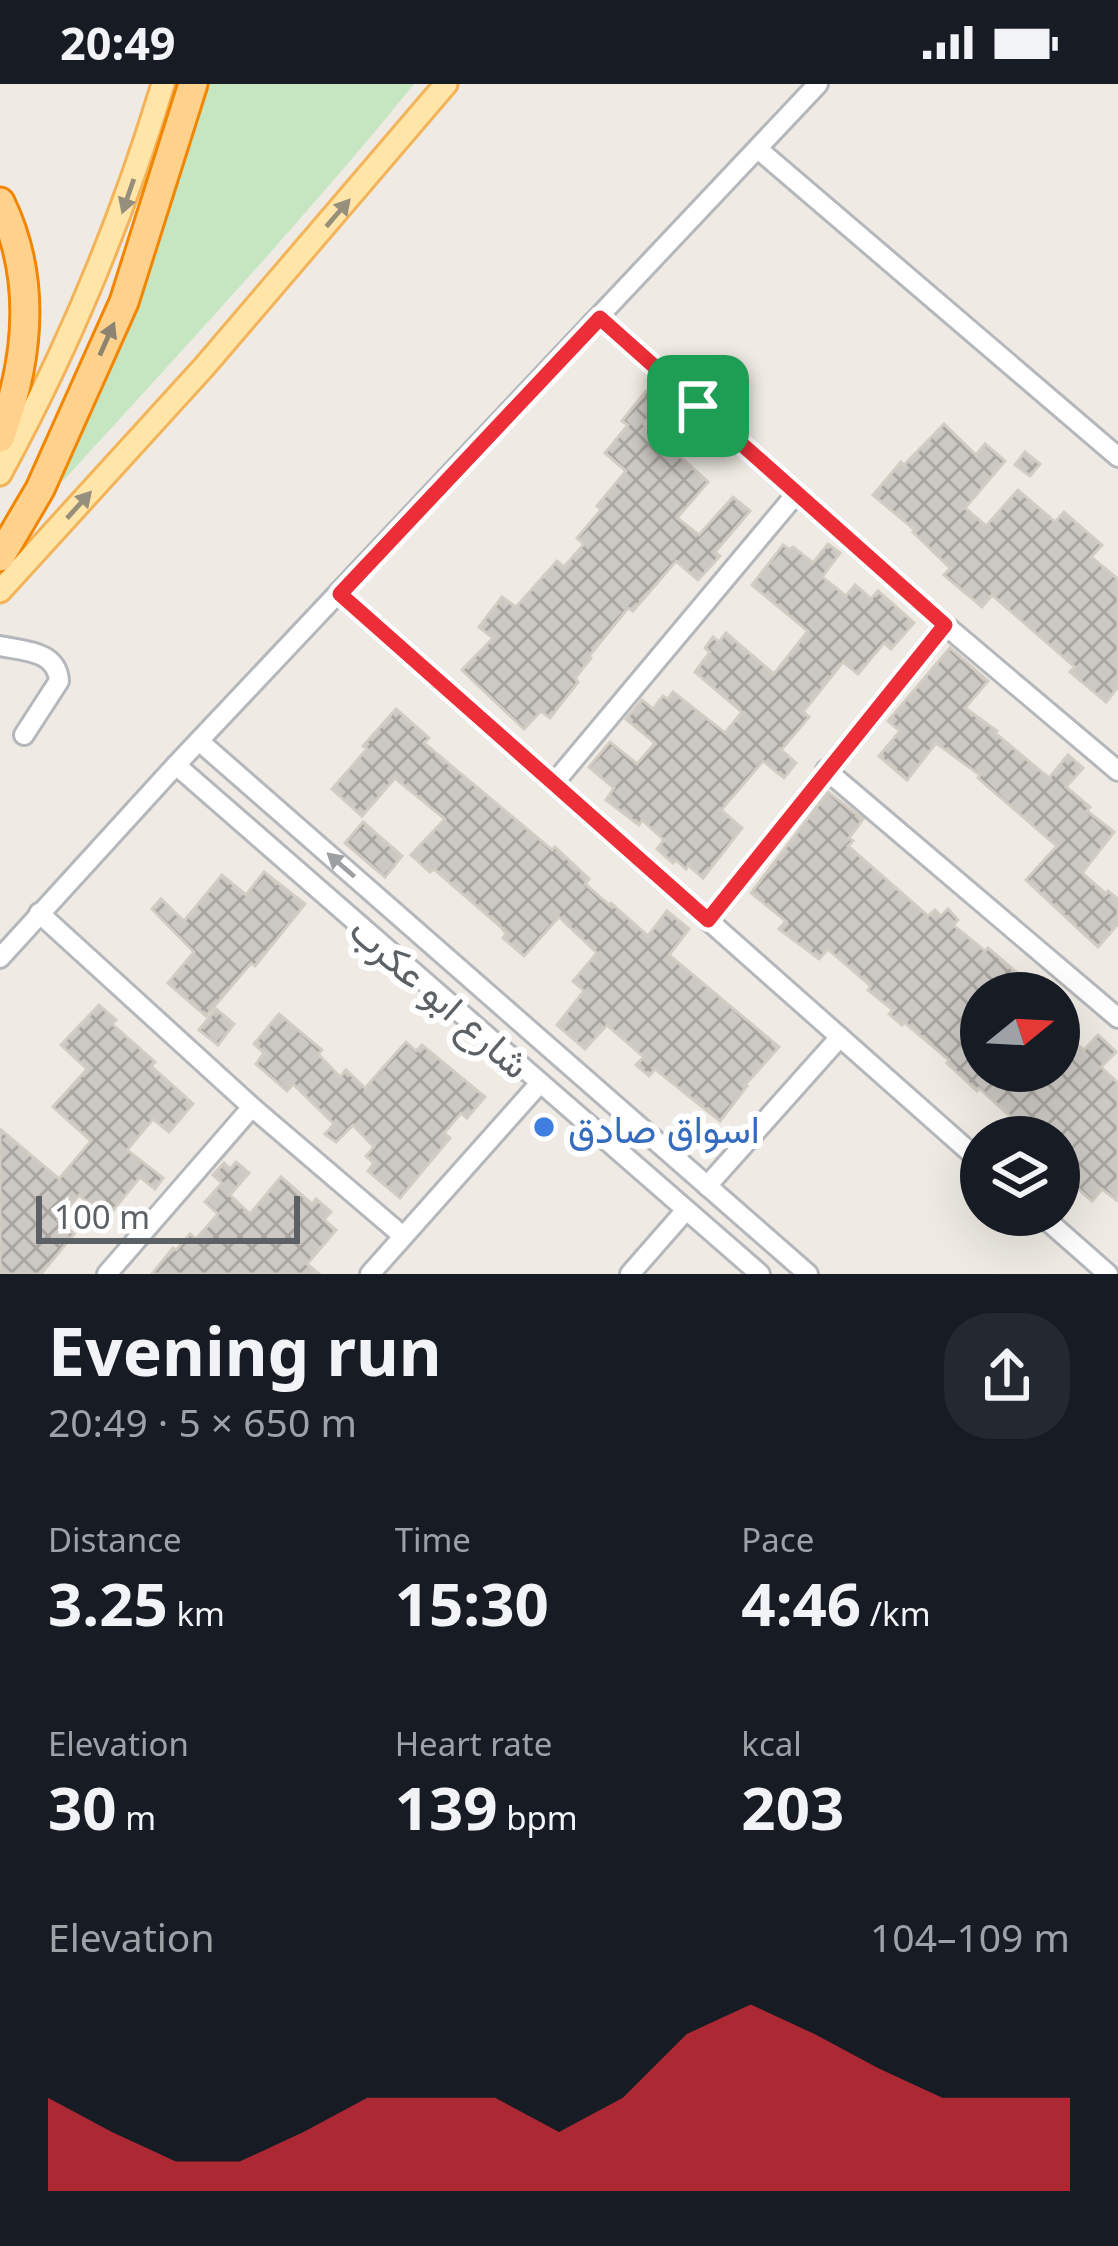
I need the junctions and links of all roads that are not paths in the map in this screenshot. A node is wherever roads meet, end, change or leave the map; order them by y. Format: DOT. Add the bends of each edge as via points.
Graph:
graph roads {
  1 [pos="163,84"];
  2 [pos="194,84"];
  3 [pos="446,84"];
  4 [pos="818,84"];
  5 [pos="758,148"];
  6 [pos="0,202"];
  7 [pos="600,318"];
  8 [pos="0,438"];
  9 [pos="1118,457"];
  10 [pos="0,474"];
  11 [pos="796,494"];
  12 [pos="0,557"];
  13 [pos="0,591"];
  14 [pos="340,594"];
  15 [pos="945,625"];
  16 [pos="0,646"];
  17 [pos="24,735"];
  18 [pos="199,741"];
  19 [pos="176,765"];
  20 [pos="826,770"];
  21 [pos="1118,771"];
  22 [pos="554,783"];
  23 [pos="39,913"];
  24 [pos="708,920"];
  25 [pos="0,958"];
  26 [pos="1118,1018"];
  27 [pos="840,1037"];
  28 [pos="540,1083"];
  29 [pos="252,1107"];
  30 [pos="960,1143"];
  31 [pos="707,1186"];
  32 [pos="686,1210"];
  33 [pos="403,1236"];
  34 [pos="1065,1236"];
  35 [pos="107,1274"];
  36 [pos="370,1274"];
  37 [pos="630,1274"];
  38 [pos="760,1274"];
  39 [pos="808,1274"];
  40 [pos="1108,1274"];
  1 -- 10 [label="main road, one-way" via="92,285"];
  12 -- 2 [label="highway, one-way" via="40,489 124,302"];
  13 -- 3 [label="main road, one-way"];
  4 -- 5 [label="street"];
  5 -- 7 [label="street"];
  5 -- 9 [label="street"];
  6 -- 8 [label="highway" via="20,258 26,308"];
  7 -- 11 [label="street"];
  7 -- 14 [label="street"];
  11 -- 15 [label="street"];
  11 -- 22 [label="street"];
  14 -- 18 [label="street"];
  14 -- 22 [label="street"];
  15 -- 20 [label="street"];
  15 -- 21 [label="street"];
  16 -- 17 [label="street" via="40,654 59,673"];
  18 -- 19 [label="street"];
  31 -- 18 [label="street, one-way"];
  19 -- 23 [label="street"];
  19 -- 28 [label="street, شارع ابو عكرب"];
  20 -- 24 [label="street"];
  20 -- 26 [label="street"];
  22 -- 24 [label="street"];
  23 -- 25 [label="street"];
  23 -- 29 [label="street"];
  24 -- 27 [label="street"];
  27 -- 30 [label="street"];
  27 -- 31 [label="street"];
  28 -- 32 [label="street, شارع ابو عكرب"];
  28 -- 33 [label="street"];
  29 -- 33 [label="street"];
  29 -- 35 [label="street"];
  31 -- 39 [label="street"];
  32 -- 37 [label="street"];
  32 -- 38 [label="street, شارع ابو عكرب"];
  33 -- 36 [label="street"];
  34 -- 40 [label="street"];
}
